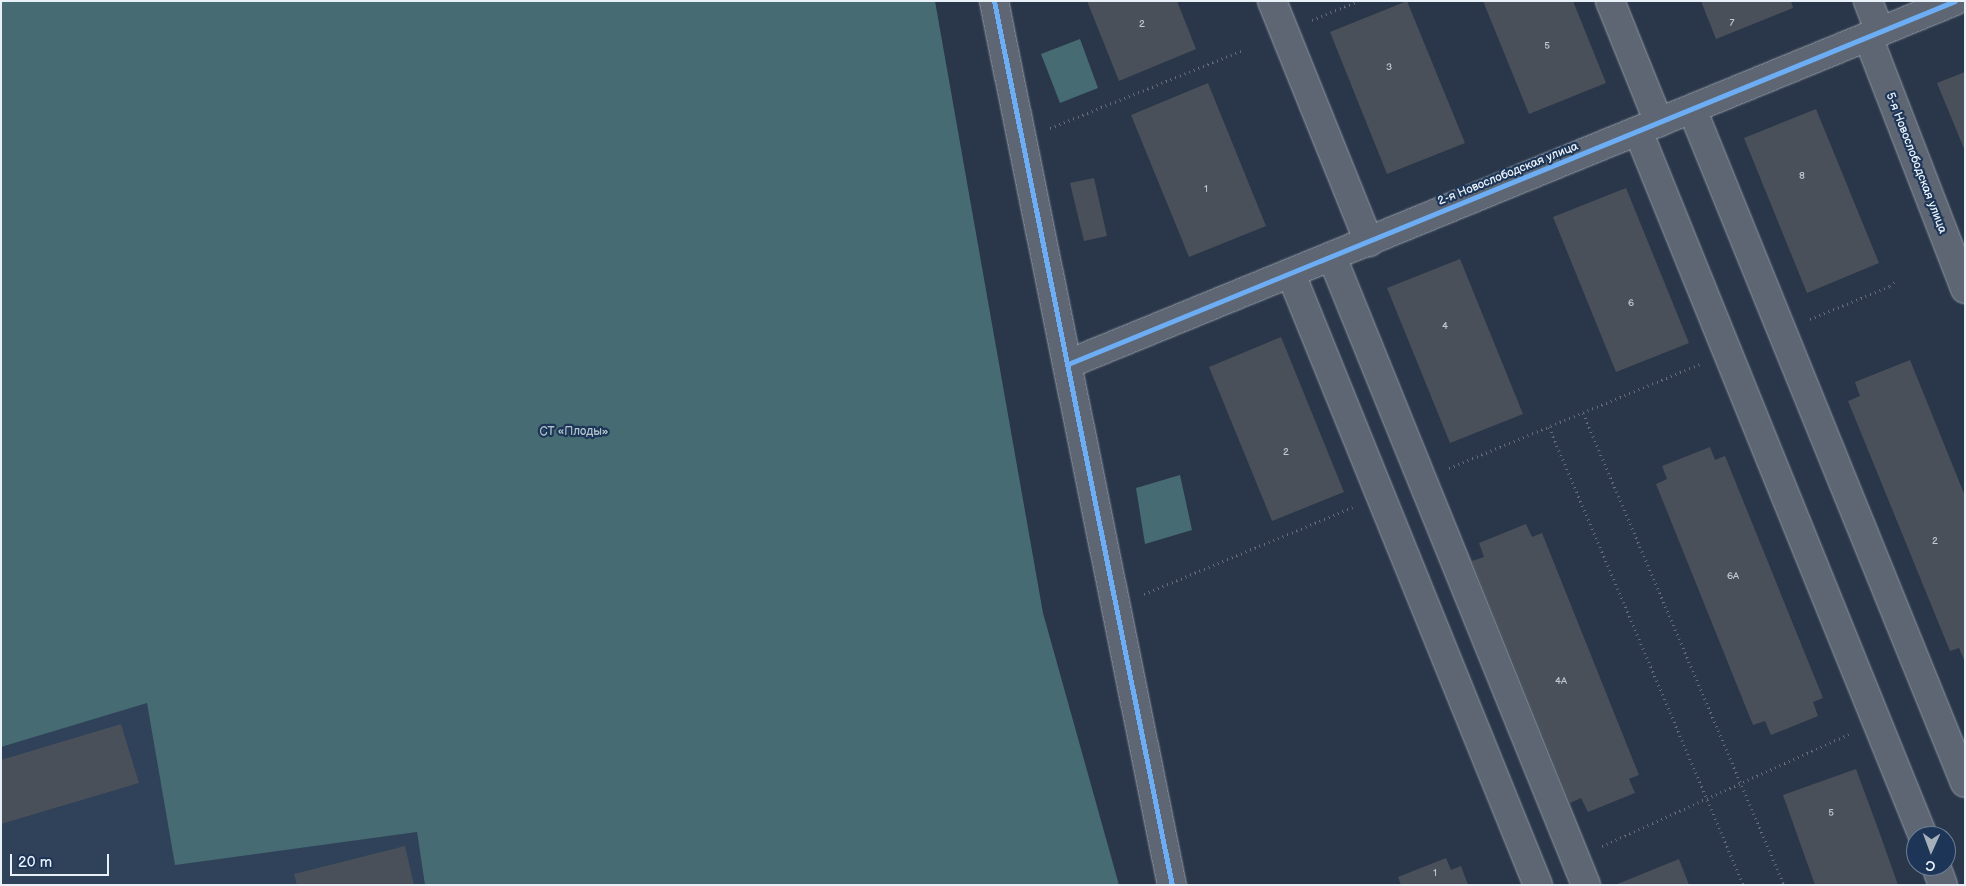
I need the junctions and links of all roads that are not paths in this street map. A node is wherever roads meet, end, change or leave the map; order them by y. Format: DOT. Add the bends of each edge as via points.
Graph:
graph roads {
  1 [pos="994,1"];
  2 [pos="1272,1"];
  3 [pos="1610,1"];
  4 [pos="1868,1"];
  5 [pos="1955,1"];
  6 [pos="1874,35"];
  7 [pos="1692,109"];
  8 [pos="1648,127"];
  9 [pos="1369,242"];
  10 [pos="1332,257"];
  11 [pos="1291,274"];
  12 [pos="1965,289"];
  13 [pos="1068,364"];
  14 [pos="1965,783"];
  15 [pos="1919,826"];
  16 [pos="1172,885"];
  17 [pos="1538,885"];
  18 [pos="1586,885"];
  1 -- 13 [label="street"];
  2 -- 9 [label="street"];
  3 -- 8 [label="street"];
  4 -- 6 [label="street, 5-я Новослободская улица"];
  5 -- 6 [label="street, 2-я Новослободская улица"];
  6 -- 7 [label="street, 2-я Новослободская улица"];
  6 -- 12 [label="street, 5-я Новослободская улица"];
  7 -- 8 [label="street, 2-я Новослободская улица"];
  7 -- 14 [label="street"];
  8 -- 9 [label="street, 2-я Новослободская улица"];
  8 -- 15 [label="street" via="1728,353"];
  9 -- 10 [label="street, 2-я Новослободская улица"];
  10 -- 11 [label="street, 2-я Новослободская улица"];
  10 -- 18 [label="street"];
  11 -- 13 [label="street, 2-я Новослободская улица"];
  11 -- 17 [label="street"];
  13 -- 16 [label="street"];
}
